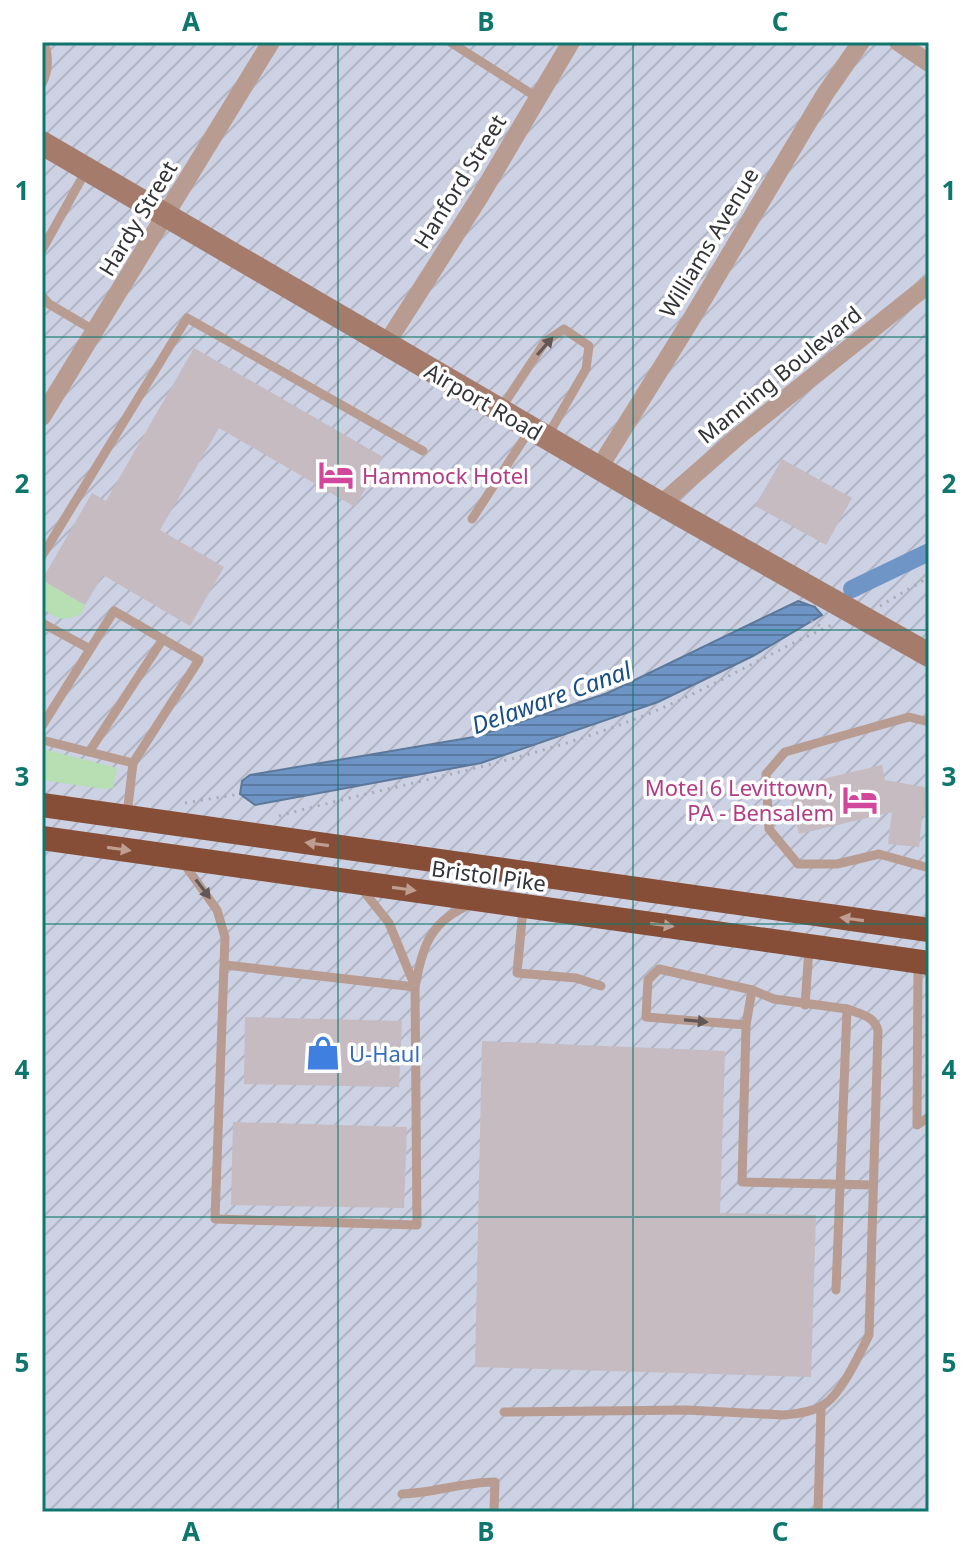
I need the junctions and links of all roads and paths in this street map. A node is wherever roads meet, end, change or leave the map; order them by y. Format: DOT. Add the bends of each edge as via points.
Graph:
graph roads {
  1 [pos="44,42"];
  2 [pos="271,42"];
  3 [pos="450,42"];
  4 [pos="571,42"];
  5 [pos="861,42"];
  6 [pos="898,42"];
  7 [pos="929,63"];
  8 [pos="42,84"];
  9 [pos="538,98"];
  10 [pos="42,143"];
  11 [pos="87,169"];
  12 [pos="167,216"];
  13 [pos="42,250"];
  14 [pos="929,284"];
  15 [pos="42,296"];
  16 [pos="95,331"];
  17 [pos="386,344"];
  18 [pos="500,410"];
  19 [pos="43,412"];
  20 [pos="539,433"];
  21 [pos="423,451"];
  22 [pos="599,468"];
  23 [pos="661,504"];
  24 [pos="472,519"];
  25 [pos="42,556"];
  26 [pos="929,577"];
  27 [pos="875,609"];
  28 [pos="811,621"];
  29 [pos="42,623"];
  30 [pos="163,639"];
  31 [pos="90,649"];
  32 [pos="929,655"];
  33 [pos="929,722"];
  34 [pos="42,726"];
  35 [pos="42,740"];
  36 [pos="89,752"];
  37 [pos="133,763"];
  38 [pos="240,794"];
  39 [pos="174,804"];
  40 [pos="42,805"];
  41 [pos="127,817"];
  42 [pos="271,818"];
  43 [pos="42,838"];
  44 [pos="179,858"];
  45 [pos="929,868"];
  46 [pos="355,882"];
  47 [pos="482,900"];
  48 [pos="524,906"];
  49 [pos="929,930"];
  50 [pos="810,946"];
  51 [pos="923,962"];
  52 [pos="225,965"];
  53 [pos="601,986"];
  54 [pos="415,987"];
  55 [pos="752,990"];
  56 [pos="805,1005"];
  57 [pos="847,1009"];
  58 [pos="746,1025"];
  59 [pos="929,1117"];
  60 [pos="838,1185"];
  61 [pos="873,1185"];
  62 [pos="836,1290"];
  63 [pos="821,1407"];
  64 [pos="504,1412"];
  65 [pos="402,1494"];
  66 [pos="494,1512"];
  67 [pos="818,1512"];
  1 -- 8 [label="lane" via="48,73"];
  2 -- 12 [label="street, Hardy Street"];
  3 -- 9 [label="lane"];
  4 -- 9 [label="street, Hanford Street"];
  5 -- 22 [label="street, Williams Avenue"];
  6 -- 7 [label="street"];
  9 -- 17 [label="street, Hanford Street"];
  10 -- 11 [label="street, Airport Road"];
  11 -- 12 [label="street, Airport Road"];
  11 -- 13 [label="lane"];
  12 -- 16 [label="street, Hardy Street"];
  12 -- 17 [label="street, Airport Road"];
  14 -- 23 [label="street, Manning Boulevard"];
  15 -- 16 [label="lane"];
  16 -- 19 [label="street, Hardy Street"];
  17 -- 18 [label="street, Airport Road"];
  18 -- 20 [label="street, Airport Road"];
  18 -- 20 [label="lane, one-way" via="545,342 564,329 571,333 589,346 586,369"];
  20 -- 22 [label="street, Airport Road"];
  20 -- 24 [label="lane"];
  21 -- 25 [label="lane" via="187,318"];
  22 -- 23 [label="street, Airport Road"];
  23 -- 32 [label="street, Airport Road"];
  26 -- 27 [label="path"];
  28 -- 42 [label="path" via="824,628 703,691 630,721 527,755"];
  29 -- 31 [label="lane"];
  30 -- 31 [label="lane" via="114,611"];
  30 -- 36 [label="lane"];
  30 -- 37 [label="lane" via="199,660"];
  31 -- 34 [label="lane"];
  33 -- 45 [label="lane" via="909,717 785,752 766,774 769,829 798,864 837,864 879,854"];
  35 -- 36 [label="lane"];
  36 -- 37 [label="lane"];
  37 -- 41 [label="lane"];
  38 -- 39 [label="path"];
  40 -- 41 [label="highway, Bristol Pike"];
  49 -- 41 [label="highway, Bristol Pike, one-way"];
  43 -- 44 [label="highway, Bristol Pike, one-way"];
  44 -- 46 [label="highway, Bristol Pike"];
  44 -- 52 [label="lane, one-way" via="217,910 225,937"];
  46 -- 47 [label="highway, Bristol Pike, one-way"];
  46 -- 54 [label="lane" via="389,923"];
  47 -- 48 [label="highway, Bristol Pike"];
  47 -- 54 [label="lane" via="450,916 428,939"];
  48 -- 50 [label="highway, Bristol Pike, one-way"];
  48 -- 53 [label="lane" via="517,973 576,978"];
  50 -- 51 [label="highway, Bristol Pike"];
  50 -- 56 [label="lane"];
  51 -- 59 [label="lane" via="917,1125"];
  52 -- 54 [label="lane"];
  52 -- 54 [label="lane" via="215,1219 417,1225"];
  55 -- 56 [label="lane"];
  55 -- 58 [label="lane"];
  55 -- 58 [label="lane, one-way" via="659,969 648,980 646,1017"];
  56 -- 57 [label="lane"];
  57 -- 60 [label="lane"];
  57 -- 61 [label="lane" via="872,1018 878,1031"];
  58 -- 60 [label="lane" via="742,1182"];
  60 -- 61 [label="lane"];
  60 -- 62 [label="lane"];
  61 -- 63 [label="lane" via="869,1335 852,1368"];
  63 -- 64 [label="lane" via="784,1415"];
  63 -- 67 [label="lane"];
  65 -- 66 [label="lane" via="495,1482"];
}
